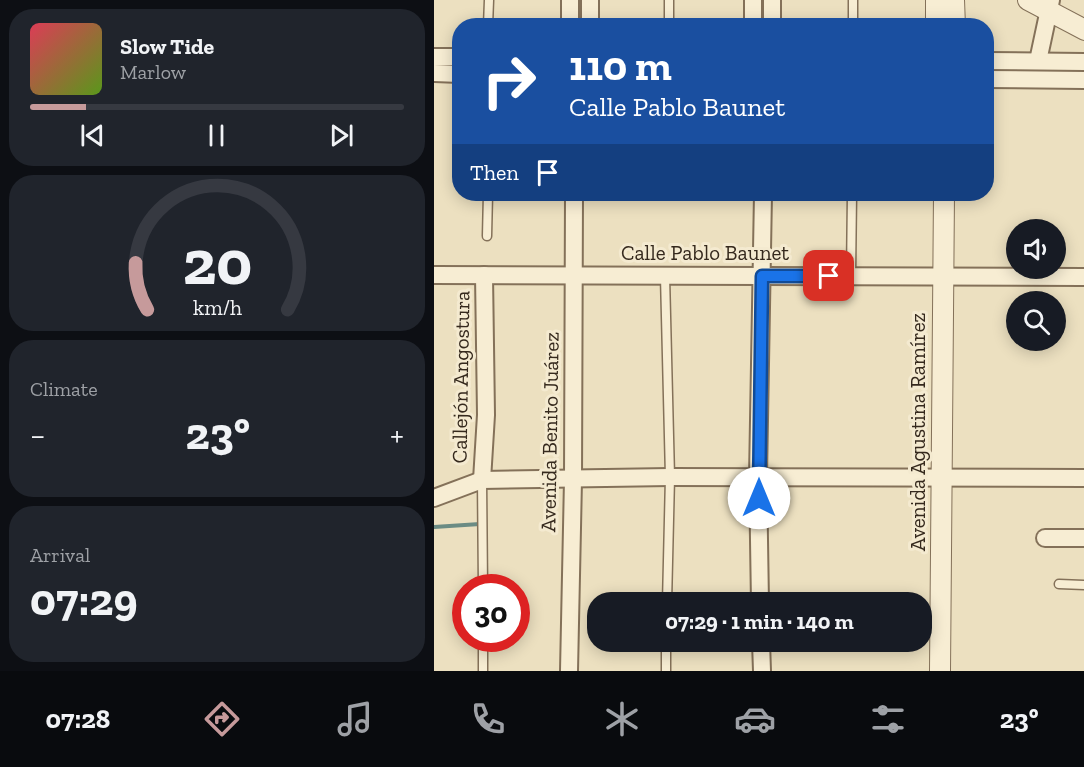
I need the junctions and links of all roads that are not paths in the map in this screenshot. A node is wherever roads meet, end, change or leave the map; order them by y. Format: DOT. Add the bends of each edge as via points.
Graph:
graph roads {
  1 [pos="489,0"];
  2 [pos="570,0"];
  3 [pos="590,0"];
  4 [pos="669,0"];
  5 [pos="753,0"];
  6 [pos="772,0"];
  7 [pos="853,0"];
  8 [pos="936,0"];
  9 [pos="954,0"];
  10 [pos="1028,0"];
  11 [pos="1050,5"];
  12 [pos="488,18"];
  13 [pos="570,18"];
  14 [pos="590,18"];
  15 [pos="669,18"];
  16 [pos="753,18"];
  17 [pos="772,18"];
  18 [pos="853,18"];
  19 [pos="936,18"];
  20 [pos="955,18"];
  21 [pos="1085,30"];
  22 [pos="434,57"];
  23 [pos="452,57"];
  24 [pos="994,61"];
  25 [pos="1038,62"];
  26 [pos="1085,62"];
  27 [pos="434,74"];
  28 [pos="452,74"];
  29 [pos="994,79"];
  30 [pos="1085,80"];
  31 [pos="488,201"];
  32 [pos="575,201"];
  33 [pos="763,201"];
  34 [pos="852,201"];
  35 [pos="944,201"];
  36 [pos="487,236"];
  37 [pos="434,275"];
  38 [pos="484,275"];
  39 [pos="574,275"];
  40 [pos="665,276"];
  41 [pos="762,276"];
  42 [pos="851,276"];
  43 [pos="943,277"];
  44 [pos="1085,277"];
  45 [pos="670,477"];
  46 [pos="758,477"];
  47 [pos="941,477"];
  48 [pos="1085,478"];
  49 [pos="482,480"];
  50 [pos="573,480"];
  51 [pos="434,498"];
  52 [pos="1045,538"];
  53 [pos="1085,538"];
  54 [pos="483,574"];
  55 [pos="1059,584"];
  56 [pos="1085,585"];
  57 [pos="667,592"];
  58 [pos="760,592"];
  59 [pos="483,652"];
  60 [pos="666,652"];
  61 [pos="761,652"];
  62 [pos="483,671"];
  63 [pos="569,671"];
  64 [pos="666,671"];
  65 [pos="761,671"];
  66 [pos="940,671"];
  1 -- 12 [label="lane"];
  2 -- 13 [label="street"];
  3 -- 14 [label="street"];
  4 -- 15 [label="lane"];
  5 -- 16 [label="street"];
  6 -- 17 [label="street"];
  7 -- 18 [label="lane"];
  8 -- 19 [label="street"];
  9 -- 20 [label="street"];
  10 -- 11 [label="street"];
  11 -- 21 [label="street"];
  11 -- 25 [label="street"];
  22 -- 23 [label="street"];
  24 -- 25 [label="street"];
  25 -- 26 [label="street"];
  27 -- 28 [label="street"];
  29 -- 30 [label="street"];
  31 -- 36 [label="lane"];
  32 -- 39 [label="street, Avenida Benito Juárez"];
  33 -- 41 [label="street"];
  34 -- 42 [label="lane"];
  35 -- 43 [label="street, Avenida Agustina Ramírez"];
  37 -- 38 [label="street, Calle Pablo Baunet"];
  38 -- 39 [label="street, Calle Pablo Baunet"];
  38 -- 49 [label="street, Callejón Angostura" via="486,415"];
  39 -- 40 [label="street, Calle Pablo Baunet"];
  39 -- 50 [label="street, Avenida Benito Juárez"];
  40 -- 41 [label="street, Calle Pablo Baunet"];
  40 -- 45 [label="lane"];
  41 -- 42 [label="street, Calle Pablo Baunet"];
  41 -- 46 [label="street"];
  42 -- 43 [label="street, Calle Pablo Baunet"];
  43 -- 44 [label="street, Calle Pablo Baunet"];
  43 -- 47 [label="street, Avenida Agustina Ramírez"];
  45 -- 46 [label="street"];
  45 -- 50 [label="street"];
  45 -- 57 [label="lane"];
  46 -- 47 [label="street"];
  46 -- 58 [label="street"];
  47 -- 48 [label="street"];
  47 -- 66 [label="street, Avenida Agustina Ramírez"];
  49 -- 50 [label="street"];
  49 -- 51 [label="street"];
  49 -- 54 [label="lane"];
  50 -- 63 [label="street, Avenida Benito Juárez"];
  52 -- 53 [label="street"];
  55 -- 56 [label="lane"];
  59 -- 62 [label="lane"];
  60 -- 64 [label="lane"];
  61 -- 65 [label="street"];
}
